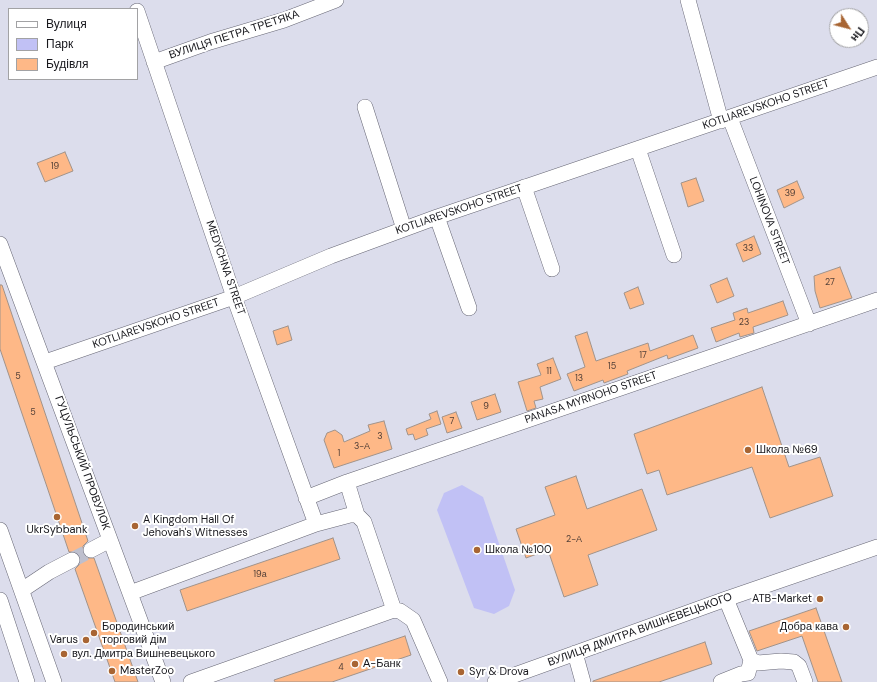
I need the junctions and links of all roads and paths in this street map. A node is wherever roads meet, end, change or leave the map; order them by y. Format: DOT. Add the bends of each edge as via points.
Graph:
graph roads {
  1 [pos="336,0"];
  2 [pos="688,0"];
  3 [pos="138,13"];
  4 [pos="154,62"];
  5 [pos="877,67"];
  6 [pos="365,107"];
  7 [pos="726,120"];
  8 [pos="638,149"];
  9 [pos="524,187"];
  10 [pos="437,217"];
  11 [pos="404,229"];
  12 [pos="1,248"];
  13 [pos="674,255"];
  14 [pos="552,269"];
  15 [pos="234,297"];
  16 [pos="877,300"];
  17 [pos="469,308"];
  18 [pos="809,324"];
  19 [pos="45,362"];
  20 [pos="347,482"];
  21 [pos="306,498"];
  22 [pos="357,515"];
  23 [pos="316,524"];
  24 [pos="0,530"];
  25 [pos="110,540"];
  26 [pos="877,548"];
  27 [pos="91,550"];
  28 [pos="72,560"];
  29 [pos="22,590"];
  30 [pos="130,593"];
  31 [pos="726,599"];
  32 [pos="1,608"];
  33 [pos="394,610"];
  34 [pos="575,653"];
  35 [pos="751,672"];
  36 [pos="233,676"];
  37 [pos="27,682"];
  38 [pos="54,682"];
  39 [pos="163,682"];
  40 [pos="191,682"];
  41 [pos="440,682"];
  42 [pos="495,682"];
  43 [pos="583,682"];
  44 [pos="721,682"];
  45 [pos="805,682"];
  1 -- 4 [label="street, ВУЛИЦЯ ПЕТРА ТРЕТЯКА" via="284,20"];
  2 -- 7 [label="street, LOHINOVA STREET"];
  3 -- 4 [label="street, MEDYCHNA STREET"];
  4 -- 15 [label="street, MEDYCHNA STREET"];
  5 -- 7 [label="street, KOTLIAREVSKOHO STREET"];
  6 -- 11 [label="street"];
  7 -- 8 [label="street, KOTLIAREVSKOHO STREET"];
  7 -- 18 [label="street, LOHINOVA STREET"];
  8 -- 9 [label="street, KOTLIAREVSKOHO STREET"];
  8 -- 13 [label="street"];
  9 -- 10 [label="street, KOTLIAREVSKOHO STREET"];
  9 -- 14 [label="street"];
  10 -- 11 [label="street, KOTLIAREVSKOHO STREET"];
  10 -- 17 [label="street"];
  11 -- 15 [label="street, KOTLIAREVSKOHO STREET" via="331,256"];
  12 -- 19 [label="street, ГУЦУЛЬСЬКИЙ ПРОВУЛОК"];
  15 -- 19 [label="street, KOTLIAREVSKOHO STREET"];
  15 -- 21 [label="street, MEDYCHNA STREET"];
  16 -- 18 [label="street, PANASA MYRNOHO STREET"];
  18 -- 20 [label="street, PANASA MYRNOHO STREET"];
  19 -- 25 [label="street, ГУЦУЛЬСЬКИЙ ПРОВУЛОК"];
  20 -- 21 [label="street, PANASA MYRNOHO STREET"];
  20 -- 22 [label="street"];
  21 -- 23 [label="street, MEDYCHNA STREET"];
  22 -- 23 [label="street"];
  22 -- 33 [label="street" via="364,522"];
  23 -- 30 [label="street"];
  24 -- 29 [label="street"];
  25 -- 27 [label="street"];
  25 -- 30 [label="street, ГУЦУЛЬСЬКИЙ ПРОВУЛОК"];
  26 -- 31 [label="street, ВУЛИЦЯ ДМИТРА ВИШНЕВЕЦЬКОГО"];
  28 -- 29 [label="street"];
  29 -- 38 [label="street"];
  30 -- 39 [label="street, ГУЦУЛЬСЬКИЙ ПРОВУЛОК"];
  31 -- 34 [label="street, ВУЛИЦЯ ДМИТРА ВИШНЕВЕЦЬКОГО"];
  31 -- 35 [label="street"];
  32 -- 37 [label="street"];
  33 -- 36 [label="street"];
  33 -- 41 [label="street" via="413,620"];
  34 -- 42 [label="street, ВУЛИЦЯ ДМИТРА ВИШНЕВЕЦЬКОГО"];
  34 -- 43 [label="street"];
  35 -- 44 [label="street"];
  35 -- 45 [label="street" via="758,663 789,660 799,666"];
  36 -- 40 [label="street"];
}
